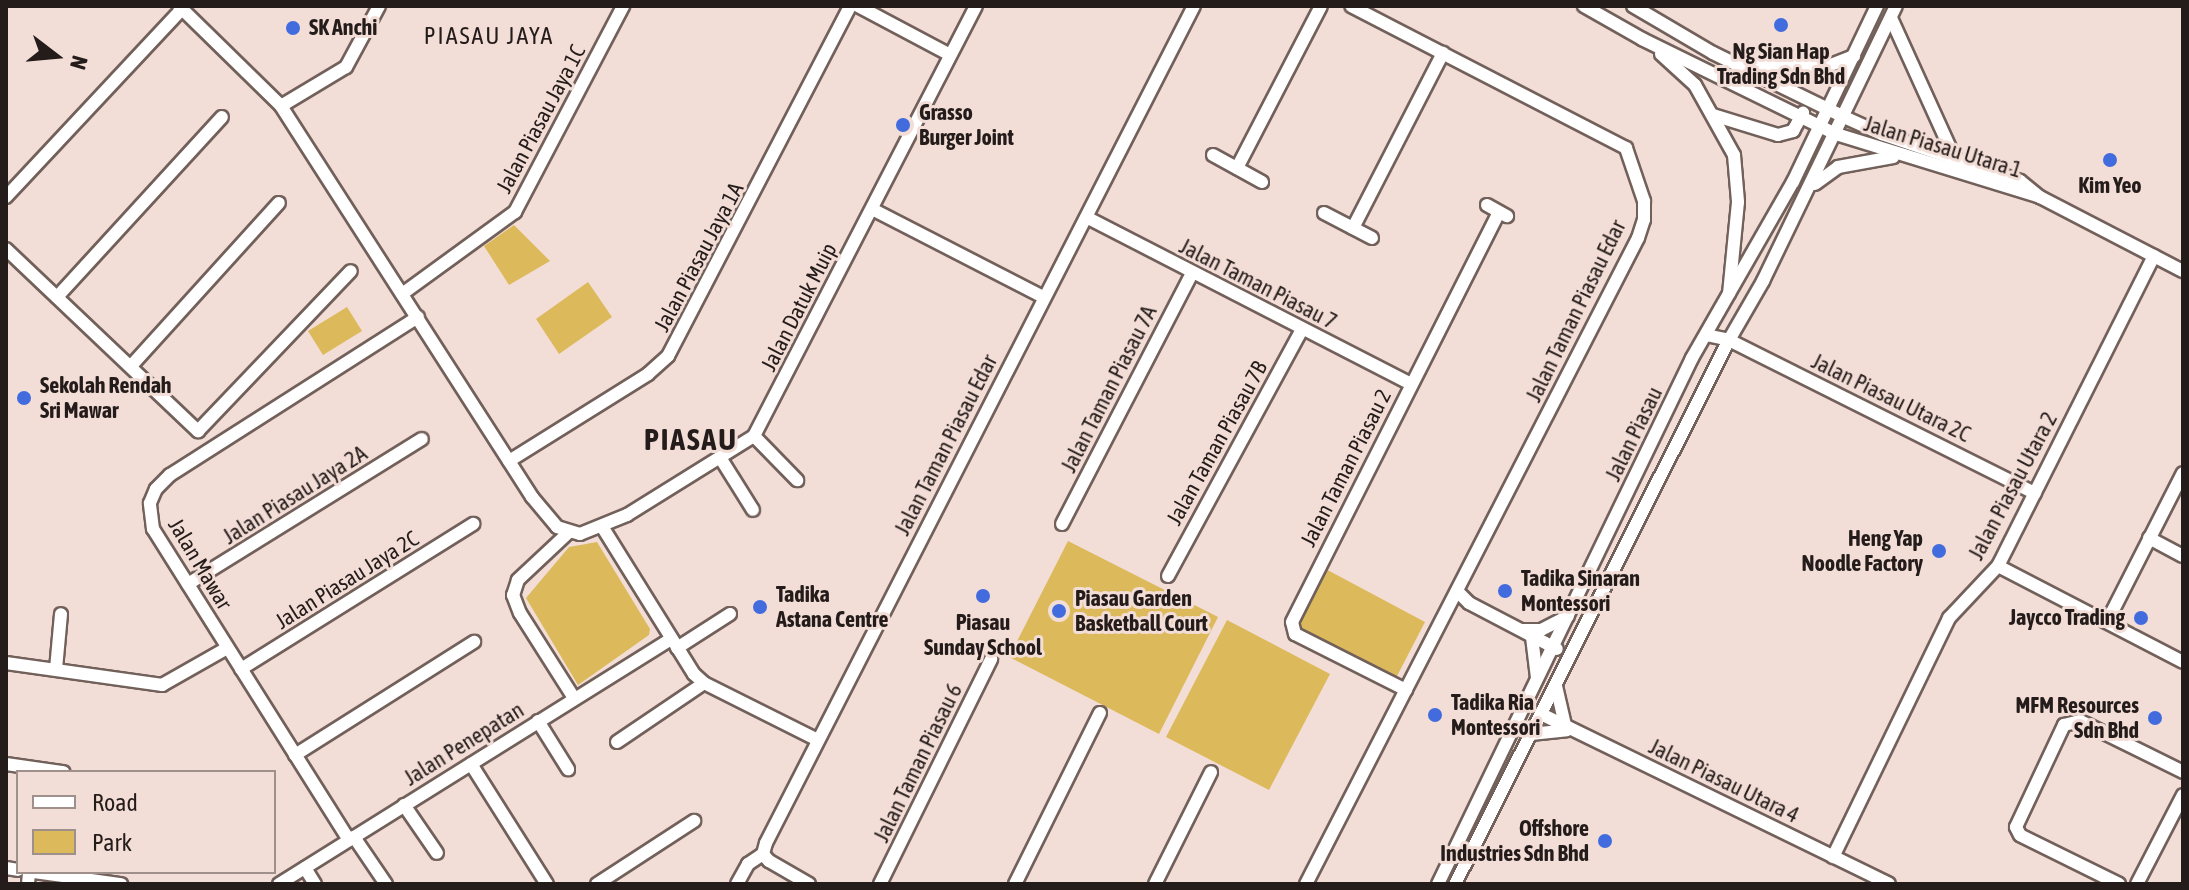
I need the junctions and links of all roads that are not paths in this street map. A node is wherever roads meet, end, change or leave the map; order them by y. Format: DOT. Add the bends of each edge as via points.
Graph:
graph roads {
  1 [pos="379,6"];
  2 [pos="623,6"];
  3 [pos="850,6"];
  4 [pos="858,6"];
  5 [pos="976,6"];
  6 [pos="1194,6"];
  7 [pos="1321,6"];
  8 [pos="1351,6"];
  9 [pos="1584,6"];
  10 [pos="1633,6"];
  11 [pos="1877,6"];
  12 [pos="180,8"];
  13 [pos="1894,12"];
  14 [pos="1642,39"];
  15 [pos="1443,53"];
  16 [pos="950,55"];
  17 [pos="1854,56"];
  18 [pos="1734,63"];
  19 [pos="1809,100"];
  20 [pos="281,106"];
  21 [pos="1827,109"];
  22 [pos="1713,115"];
  23 [pos="222,117"];
  24 [pos="1844,117"];
  25 [pos="1801,118"];
  26 [pos="1819,126"];
  27 [pos="1836,134"];
  28 [pos="1213,155"];
  29 [pos="1905,156"];
  30 [pos="1954,157"];
  31 [pos="1237,168"];
  32 [pos="1262,182"];
  33 [pos="1806,192"];
  34 [pos="7,193"];
  35 [pos="2040,197"];
  36 [pos="279,203"];
  37 [pos="872,209"];
  38 [pos="1498,211"];
  39 [pos="1324,213"];
  40 [pos="1088,218"];
  41 [pos="1353,228"];
  42 [pos="1372,238"];
  43 [pos="6,249"];
  44 [pos="2154,256"];
  45 [pos="351,271"];
  46 [pos="2183,271"];
  47 [pos="1192,273"];
  48 [pos="402,294"];
  49 [pos="57,297"];
  50 [pos="1043,297"];
  51 [pos="1728,297"];
  52 [pos="1746,312"];
  53 [pos="418,317"];
  54 [pos="1302,329"];
  55 [pos="1706,335"];
  56 [pos="1729,340"];
  57 [pos="1750,351"];
  58 [pos="1719,357"];
  59 [pos="1692,358"];
  60 [pos="131,366"];
  61 [pos="1411,384"];
  62 [pos="1686,428"];
  63 [pos="198,431"];
  64 [pos="754,436"];
  65 [pos="422,439"];
  66 [pos="214,447"];
  67 [pos="721,459"];
  68 [pos="509,461"];
  69 [pos="2183,473"];
  70 [pos="797,480"];
  71 [pos="2035,493"];
  72 [pos="753,510"];
  73 [pos="473,524"];
  74 [pos="1062,524"];
  75 [pos="603,528"];
  76 [pos="568,533"];
  77 [pos="2149,538"];
  78 [pos="2183,556"];
  79 [pos="1998,566"];
  80 [pos="1168,576"];
  81 [pos="188,584"];
  82 [pos="1457,591"];
  83 [pos="61,614"];
  84 [pos="730,614"];
  85 [pos="1569,615"];
  86 [pos="2107,622"];
  87 [pos="1519,630"];
  88 [pos="1532,637"];
  89 [pos="474,642"];
  90 [pos="674,643"];
  91 [pos="1576,643"];
  92 [pos="227,648"];
  93 [pos="1553,648"];
  94 [pos="991,659"];
  95 [pos="2183,662"];
  96 [pos="6,663"];
  97 [pos="56,669"];
  98 [pos="241,669"];
  99 [pos="1537,681"];
  100 [pos="1556,682"];
  101 [pos="704,683"];
  102 [pos="1406,690"];
  103 [pos="574,698"];
  104 [pos="1100,713"];
  105 [pos="1541,714"];
  106 [pos="1519,719"];
  107 [pos="538,721"];
  108 [pos="1568,727"];
  109 [pos="1531,734"];
  110 [pos="818,740"];
  111 [pos="617,742"];
  112 [pos="295,755"];
  113 [pos="6,764"];
  114 [pos="471,764"];
  115 [pos="568,769"];
  116 [pos="49,770"];
  117 [pos="1211,772"];
  118 [pos="2183,772"];
  119 [pos="2183,795"];
  120 [pos="404,805"];
  121 [pos="694,821"];
  122 [pos="351,839"];
  123 [pos="437,853"];
  124 [pos="763,854"];
  125 [pos="1833,857"];
  126 [pos="305,868"];
  127 [pos="43,874"];
  128 [pos="88,882"];
  129 [pos="121,884"];
  130 [pos="279,884"];
  131 [pos="315,884"];
  132 [pos="386,884"];
  133 [pos="547,884"];
  134 [pos="597,884"];
  135 [pos="737,884"];
  136 [pos="809,884"];
  137 [pos="880,884"];
  138 [pos="1015,884"];
  139 [pos="1155,884"];
  140 [pos="1306,884"];
  141 [pos="1438,884"];
  142 [pos="1455,884"];
  143 [pos="1889,884"];
  144 [pos="2119,884"];
  145 [pos="2137,884"];
  1 -- 20 [label="street" via="346,67"];
  2 -- 48 [label="street, Jalan Piasau Jaya 1C" via="515,212"];
  3 -- 68 [label="street, Jalan Piasau Jaya 1A" via="668,356"];
  4 -- 16 [label="street"];
  5 -- 16 [label="street, Jalan Datuk Muip"];
  6 -- 40 [label="street, Jalan Taman Piasau Edar"];
  7 -- 31 [label="street"];
  8 -- 15 [label="street, Jalan Taman Piasau Edar"];
  9 -- 14 [label="street"];
  10 -- 18 [label="street, Jalan Piasau Utara 1"];
  11 -- 17 [label="street, Jalan Piasau"];
  12 -- 20 [label="street"];
  12 -- 34 [label="street"];
  13 -- 24 [label="street"];
  13 -- 30 [label="street"];
  14 -- 22 [label="street" via="1685,73"];
  14 -- 25 [label="street, Jalan Piasau Utara 1"];
  15 -- 41 [label="street"];
  15 -- 82 [label="street, Jalan Taman Piasau Edar" via="1626,148 1644,201 1638,238"];
  16 -- 37 [label="street, Jalan Datuk Muip"];
  17 -- 18 [label="street" via="1828,66"];
  17 -- 21 [label="street, Jalan Piasau"];
  18 -- 19 [label="street, Jalan Piasau Utara 1"];
  19 -- 21 [label="street, Jalan Piasau Utara 1"];
  19 -- 25 [label="street"];
  20 -- 48 [label="street"];
  21 -- 24 [label="street, Jalan Piasau Utara 1"];
  21 -- 26 [label="street, Jalan Piasau"];
  22 -- 25 [label="street" via="1778,135 1793,131"];
  22 -- 51 [label="street" via="1734,155 1738,202"];
  23 -- 49 [label="street"];
  24 -- 27 [label="street"];
  24 -- 30 [label="street, Jalan Piasau Utara 1"];
  25 -- 26 [label="street, Jalan Piasau Utara 1"];
  26 -- 27 [label="street, Jalan Piasau Utara 1"];
  26 -- 51 [label="street, Jalan Piasau"];
  27 -- 29 [label="street, Jalan Piasau Utara 1"];
  27 -- 33 [label="street"];
  28 -- 31 [label="street"];
  29 -- 33 [label="street" via="1838,167"];
  29 -- 35 [label="street, Jalan Piasau Utara 1"];
  30 -- 35 [label="street, Jalan Piasau Utara 1" via="2020,181"];
  31 -- 32 [label="street"];
  33 -- 52 [label="street"];
  35 -- 44 [label="street, Jalan Piasau Utara 1"];
  36 -- 60 [label="street"];
  37 -- 50 [label="street"];
  37 -- 64 [label="street, Jalan Datuk Muip"];
  38 -- 61 [label="street, Jalan Taman Piasau 2"];
  39 -- 41 [label="street"];
  40 -- 47 [label="street, Jalan Taman Piasau 7"];
  40 -- 50 [label="street, Jalan Taman Piasau Edar"];
  41 -- 42 [label="street"];
  43 -- 49 [label="street"];
  44 -- 46 [label="street, Jalan Piasau Utara 1"];
  44 -- 71 [label="street, Jalan Piasau Utara 2"];
  45 -- 63 [label="street"];
  47 -- 54 [label="street, Jalan Taman Piasau 7"];
  47 -- 74 [label="street, Jalan Taman Piasau 7A"];
  48 -- 53 [label="street"];
  49 -- 60 [label="street"];
  50 -- 110 [label="street, Jalan Taman Piasau Edar"];
  51 -- 55 [label="street, Jalan Piasau"];
  52 -- 56 [label="street"];
  52 -- 57 [label="street"];
  53 -- 66 [label="street, Jalan Mawar"];
  53 -- 68 [label="street"];
  54 -- 61 [label="street, Jalan Taman Piasau 7"];
  54 -- 80 [label="street, Jalan Taman Piasau 7B"];
  55 -- 56 [label="street, Jalan Piasau Utara 2C"];
  55 -- 59 [label="street, Jalan Piasau"];
  56 -- 57 [label="street, Jalan Piasau Utara 2C"];
  56 -- 58 [label="street, Jalan Piasau"];
  57 -- 58 [label="street"];
  57 -- 71 [label="street, Jalan Piasau Utara 2C"];
  58 -- 62 [label="street, Jalan Piasau"];
  59 -- 62 [label="street" via="1704,350 1714,355"];
  59 -- 85 [label="street, Jalan Piasau"];
  60 -- 63 [label="street"];
  61 -- 102 [label="street, Jalan Taman Piasau 2" via="1292,622 1295,634"];
  62 -- 91 [label="street, Jalan Piasau"];
  63 -- 66 [label="street"];
  64 -- 67 [label="street, Jalan Datuk Muip"];
  64 -- 70 [label="street"];
  65 -- 81 [label="street, Jalan Piasau Jaya 2A"];
  66 -- 81 [label="street, Jalan Mawar" via="170,475 150,503 153,529"];
  67 -- 72 [label="street"];
  67 -- 75 [label="street, Jalan Datuk Muip"];
  68 -- 76 [label="street" via="545,516"];
  69 -- 77 [label="street"];
  71 -- 79 [label="street, Jalan Piasau Utara 2"];
  73 -- 98 [label="street, Jalan Piasau Jaya 2C"];
  75 -- 76 [label="street, Jalan Datuk Muip"];
  75 -- 90 [label="street"];
  76 -- 103 [label="street" via="518,580 513,595"];
  77 -- 78 [label="street"];
  77 -- 86 [label="street"];
  79 -- 86 [label="street"];
  79 -- 125 [label="street, Jalan Piasau Utara 2" via="1949,618"];
  81 -- 92 [label="street, Jalan Mawar"];
  82 -- 87 [label="street"];
  82 -- 102 [label="street, Jalan Taman Piasau Edar"];
  83 -- 97 [label="street"];
  84 -- 90 [label="street, Jalan Penepatan"];
  85 -- 87 [label="street" via="1541,630"];
  85 -- 93 [label="street, Jalan Piasau"];
  86 -- 95 [label="street"];
  87 -- 88 [label="street"];
  88 -- 93 [label="street"];
  88 -- 99 [label="street"];
  89 -- 112 [label="street"];
  90 -- 101 [label="street"];
  90 -- 103 [label="street, Jalan Penepatan"];
  91 -- 93 [label="street"];
  91 -- 100 [label="street, Jalan Piasau"];
  92 -- 97 [label="street" via="162,685"];
  92 -- 98 [label="street, Jalan Mawar"];
  93 -- 99 [label="street, Jalan Piasau"];
  94 -- 137 [label="street, Jalan Taman Piasau 6"];
  96 -- 97 [label="street"];
  98 -- 112 [label="street, Jalan Mawar"];
  99 -- 106 [label="street, Jalan Piasau"];
  100 -- 105 [label="street, Jalan Piasau"];
  100 -- 108 [label="street"];
  101 -- 110 [label="street"];
  101 -- 111 [label="street"];
  102 -- 140 [label="street, Jalan Taman Piasau Edar"];
  103 -- 107 [label="street, Jalan Penepatan"];
  104 -- 138 [label="street"];
  105 -- 106 [label="street"];
  105 -- 108 [label="street, Jalan Piasau Utara 4"];
  105 -- 109 [label="street, Jalan Piasau"];
  106 -- 141 [label="street, Jalan Piasau"];
  107 -- 114 [label="street, Jalan Penepatan"];
  107 -- 115 [label="street"];
  108 -- 109 [label="street"];
  108 -- 125 [label="street, Jalan Piasau Utara 4"];
  109 -- 142 [label="street, Jalan Piasau"];
  110 -- 124 [label="street, Jalan Taman Piasau Edar"];
  112 -- 122 [label="street, Jalan Mawar"];
  113 -- 116 [label="street"];
  114 -- 120 [label="street, Jalan Penepatan"];
  114 -- 133 [label="street"];
  117 -- 139 [label="street"];
  118 -- 144 [label="street" via="2080,721 2064,725 2016,827 2020,835"];
  119 -- 145 [label="street"];
  120 -- 122 [label="street, Jalan Penepatan"];
  120 -- 123 [label="street"];
  121 -- 134 [label="street"];
  122 -- 126 [label="street, Jalan Penepatan"];
  122 -- 132 [label="street, Jalan Mawar"];
  124 -- 135 [label="street, Jalan Taman Piasau Edar" via="748,864"];
  124 -- 136 [label="street"];
  125 -- 143 [label="street, Jalan Piasau Utara 4"];
  126 -- 130 [label="street, Jalan Penepatan"];
  126 -- 131 [label="street"];
  127 -- 128 [label="street"];
  128 -- 129 [label="street"];
}
